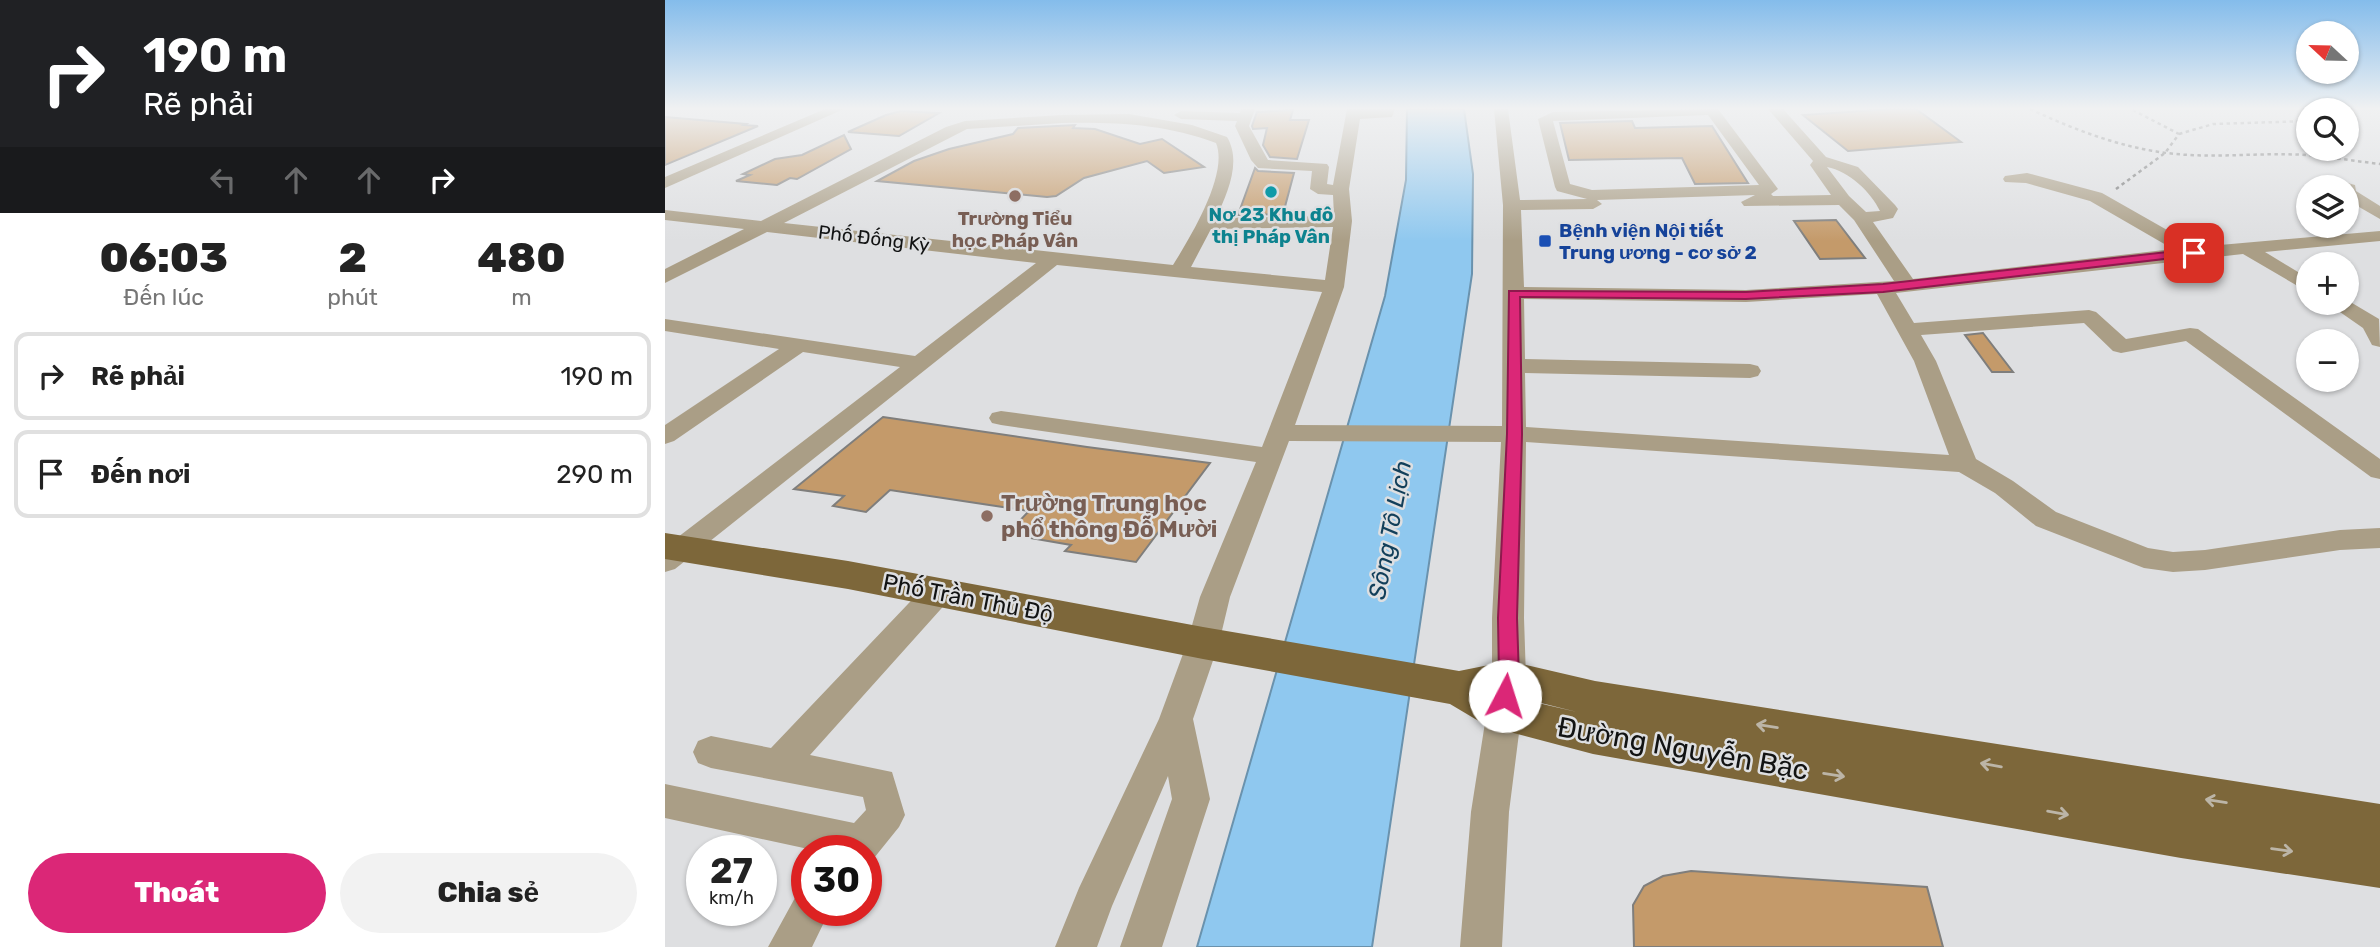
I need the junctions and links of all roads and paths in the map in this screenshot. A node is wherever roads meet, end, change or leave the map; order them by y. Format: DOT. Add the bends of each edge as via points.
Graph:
graph roads {
  1 [pos="734,153"];
  2 [pos="768,153"];
  3 [pos="906,153"];
  4 [pos="1227,153"];
  5 [pos="1256,153"];
  6 [pos="1347,153"];
  7 [pos="1511,153"];
  8 [pos="1547,153"];
  9 [pos="1743,153"];
  10 [pos="1814,153"];
  11 [pos="2165,153"];
  12 [pos="2167,153"];
  13 [pos="1821,161"];
  14 [pos="709,164"];
  15 [pos="2380,164"];
  16 [pos="665,183"];
  17 [pos="1341,190"];
  18 [pos="1764,196"];
  19 [pos="1843,200"];
  20 [pos="2102,200"];
  21 [pos="2359,200"];
  22 [pos="1512,205"];
  23 [pos="2380,214"];
  24 [pos="665,215"];
  25 [pos="1861,217"];
  26 [pos="1343,222"];
  27 [pos="1205,224"];
  28 [pos="763,226"];
  29 [pos="2380,236"];
  30 [pos="2246,248"];
  31 [pos="2194,253"];
  32 [pos="2165,256"];
  33 [pos="1053,259"];
  34 [pos="1179,271"];
  35 [pos="665,277"];
  36 [pos="2296,279"];
  37 [pos="1906,285"];
  38 [pos="1334,287"];
  39 [pos="1883,288"];
  40 [pos="1514,293"];
  41 [pos="2356,315"];
  42 [pos="665,325"];
  43 [pos="695,330"];
  44 [pos="1907,330"];
  45 [pos="2380,340"];
  46 [pos="798,346"];
  47 [pos="665,348"];
  48 [pos="918,363"];
  49 [pos="1513,366"];
  50 [pos="1750,371"];
  51 [pos="1001,418"];
  52 [pos="1514,434"];
  53 [pos="665,436"];
  54 [pos="1276,444"];
  55 [pos="1965,464"];
  56 [pos="2380,471"];
  57 [pos="2380,538"];
  58 [pos="671,552"];
  59 [pos="938,592"];
  60 [pos="1203,643"];
  61 [pos="1445,685"];
  62 [pos="1505,696"];
  63 [pos="1176,719"];
  64 [pos="711,752"];
  65 [pos="778,765"];
  66 [pos="665,801"];
  67 [pos="2380,827"];
  68 [pos="808,835"];
  69 [pos="869,835"];
  70 [pos="2380,864"];
  71 [pos="801,926"];
  72 [pos="789,947"];
  73 [pos="1076,947"];
  74 [pos="1141,947"];
  75 [pos="1481,947"];
  1 -- 14 [label="street"];
  2 -- 14 [label="street" via="731,166"];
  3 -- 28 [label="street"];
  4 -- 27 [label="street"];
  5 -- 17 [label="street" via="1264,164 1321,167 1318,189"];
  6 -- 17 [label="street"];
  7 -- 22 [label="street"];
  8 -- 18 [label="street" via="1563,187 1575,192"];
  9 -- 18 [label="street" via="1770,189"];
  10 -- 13 [label="street"];
  11 -- 20 [label="path"];
  12 -- 15 [label="path" via="2304,155"];
  13 -- 19 [label="street" via="1818,165"];
  13 -- 25 [label="street" via="1851,167 1889,209 1880,217"];
  14 -- 16 [label="street"];
  17 -- 26 [label="street"];
  18 -- 19 [label="street"];
  18 -- 22 [label="street"];
  19 -- 25 [label="street"];
  20 -- 31 [label="street"];
  20 -- 32 [label="street" via="2027,178 2011,179 2022,187 2094,208"];
  21 -- 23 [label="street"];
  22 -- 40 [label="street"];
  24 -- 28 [label="street, Phố Đống Kỳ"];
  25 -- 37 [label="street"];
  26 -- 27 [label="street"];
  26 -- 38 [label="street"];
  27 -- 34 [label="street"];
  28 -- 33 [label="street, Phố Đống Kỳ"];
  28 -- 35 [label="street"];
  29 -- 30 [label="street"];
  30 -- 31 [label="street"];
  30 -- 36 [label="street"];
  31 -- 32 [label="street"];
  32 -- 37 [label="street"];
  33 -- 34 [label="street, Phố Đống Kỳ"];
  33 -- 48 [label="street"];
  34 -- 38 [label="street, Phố Đống Kỳ"];
  37 -- 39 [label="street"];
  38 -- 54 [label="street"];
  39 -- 40 [label="street" via="1746,296"];
  39 -- 44 [label="street"];
  40 -- 49 [label="street"];
  41 -- 45 [label="street" via="2371,324"];
  42 -- 43 [label="street"];
  43 -- 46 [label="street"];
  43 -- 47 [label="street"];
  44 -- 55 [label="street" via="1925,361"];
  44 -- 56 [label="street" via="2089,316 2121,346 2190,334"];
  46 -- 48 [label="street"];
  46 -- 53 [label="street"];
  48 -- 58 [label="street"];
  49 -- 50 [label="street"];
  49 -- 52 [label="street"];
  51 -- 54 [label="street"];
  52 -- 54 [label="street" via="1321,433"];
  52 -- 55 [label="street"];
  52 -- 62 [label="street"];
  54 -- 60 [label="street" via="1215,597"];
  55 -- 57 [label="street" via="2046,519 2144,558 2205,560"];
  58 -- 59 [label="main road, Phố Trần Thủ Độ"];
  59 -- 60 [label="main road, Phố Trần Thủ Độ"];
  59 -- 65 [label="street"];
  60 -- 61 [label="main road, Phố Trần Thủ Độ"];
  60 -- 63 [label="street"];
  61 -- 62 [label="main road, Đường Nguyễn Bặc"];
  67 -- 62 [label="main road, Đường Nguyễn Bặc, one-way" via="1595,699"];
  62 -- 70 [label="main road, Đường Nguyễn Bặc, one-way" via="1593,735 2181,835"];
  62 -- 75 [label="street" via="1490,812"];
  63 -- 73 [label="street"];
  63 -- 74 [label="street" via="1191,799"];
  64 -- 65 [label="street"];
  65 -- 69 [label="street" via="879,784 886,815"];
  66 -- 68 [label="street"];
  71 -- 72 [label="street"];
}
